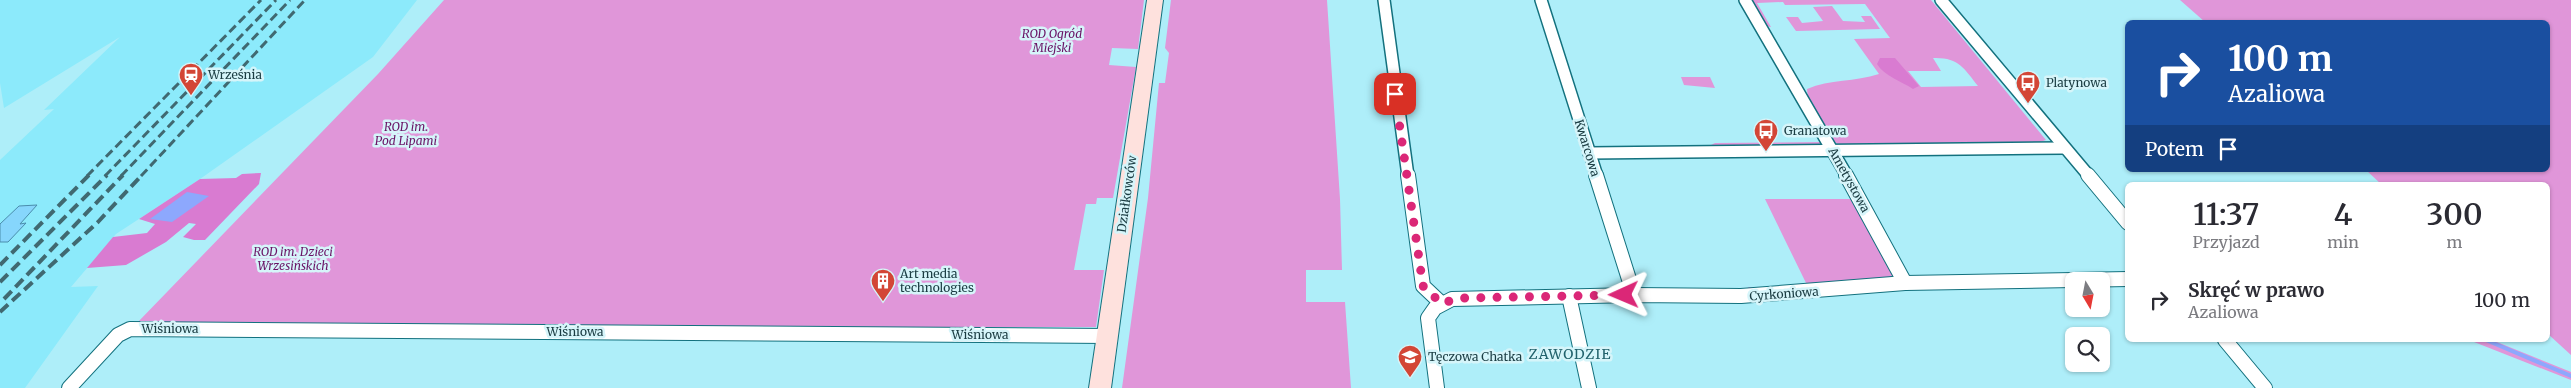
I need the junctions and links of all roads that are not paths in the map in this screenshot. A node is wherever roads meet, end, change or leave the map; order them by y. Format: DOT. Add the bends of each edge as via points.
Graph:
graph roads {
  1 [pos="1155,0"];
  2 [pos="1384,0"];
  3 [pos="1540,0"];
  4 [pos="1745,0"];
  5 [pos="1941,0"];
  6 [pos="2064,148"];
  7 [pos="1834,152"];
  8 [pos="1588,153"];
  9 [pos="2125,219"];
  10 [pos="2125,279"];
  11 [pos="1905,283"];
  12 [pos="1634,295"];
  13 [pos="1569,296"];
  14 [pos="1441,303"];
  15 [pos="1107,336"];
  16 [pos="2227,342"];
  17 [pos="69,388"];
  18 [pos="1100,388"];
  19 [pos="1437,388"];
  20 [pos="1589,388"];
  21 [pos="2265,388"];
  1 -- 15 [label="street, Działkowców"];
  2 -- 14 [label="street" via="1423,286"];
  3 -- 8 [label="street, Kwarcowa"];
  4 -- 7 [label="street, Ametystowa"];
  5 -- 6 [label="street"];
  6 -- 7 [label="street"];
  6 -- 9 [label="street"];
  7 -- 8 [label="street"];
  7 -- 11 [label="street, Ametystowa"];
  8 -- 12 [label="street, Kwarcowa"];
  10 -- 11 [label="street, Cyrkoniowa"];
  11 -- 12 [label="street, Cyrkoniowa" via="1741,296"];
  12 -- 13 [label="street, Cyrkoniowa"];
  13 -- 14 [label="street, Cyrkoniowa" via="1463,298"];
  13 -- 20 [label="street"];
  14 -- 19 [label="street" via="1428,318"];
  15 -- 17 [label="street, Wiśniowa" via="130,329 118,334"];
  15 -- 18 [label="street, Działkowców"];
  16 -- 21 [label="street"];
}
